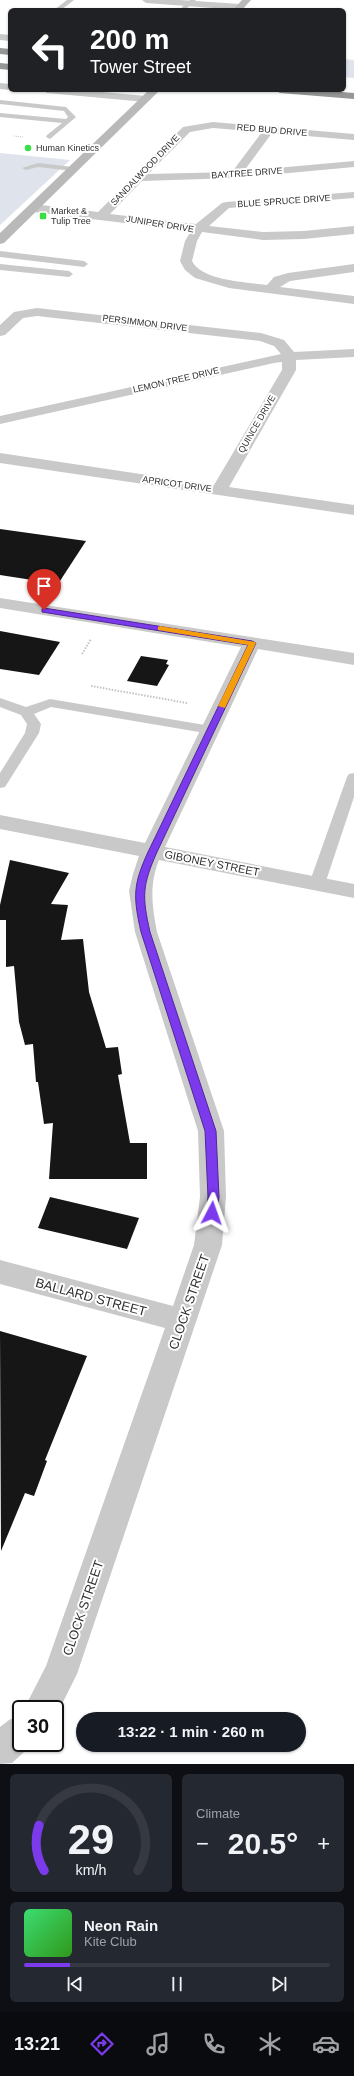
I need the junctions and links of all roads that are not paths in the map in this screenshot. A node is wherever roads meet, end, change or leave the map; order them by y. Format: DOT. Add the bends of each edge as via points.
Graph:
graph roads {
  1 [pos="71,0"];
  2 [pos="146,0"];
  3 [pos="248,0"];
  4 [pos="191,2"];
  5 [pos="61,8"];
  6 [pos="238,8"];
  7 [pos="50,92"];
  8 [pos="153,92"];
  9 [pos="305,92"];
  10 [pos="354,96"];
  11 [pos="146,99"];
  12 [pos="61,100"];
  13 [pos="0,102"];
  14 [pos="0,115"];
  15 [pos="66,122"];
  16 [pos="191,128"];
  17 [pos="269,130"];
  18 [pos="50,137"];
  19 [pos="354,138"];
  20 [pos="354,164"];
  21 [pos="26,168"];
  22 [pos="73,169"];
  23 [pos="235,175"];
  24 [pos="139,178"];
  25 [pos="354,195"];
  26 [pos="33,208"];
  27 [pos="101,216"];
  28 [pos="198,229"];
  29 [pos="354,230"];
  30 [pos="0,240"];
  31 [pos="0,254"];
  32 [pos="84,264"];
  33 [pos="0,266"];
  34 [pos="354,268"];
  35 [pos="69,274"];
  36 [pos="270,290"];
  37 [pos="354,300"];
  38 [pos="0,332"];
  39 [pos="354,353"];
  40 [pos="288,357"];
  41 [pos="0,420"];
  42 [pos="0,458"];
  43 [pos="219,490"];
  44 [pos="354,510"];
  45 [pos="0,603"];
  46 [pos="252,643"];
  47 [pos="354,659"];
  48 [pos="0,702"];
  49 [pos="26,712"];
  50 [pos="210,730"];
  51 [pos="354,777"];
  52 [pos="0,784"];
  53 [pos="0,822"];
  54 [pos="152,852"];
  55 [pos="317,884"];
  56 [pos="354,891"];
  57 [pos="0,1272"];
  58 [pos="183,1321"];
  59 [pos="46,1700"];
  60 [pos="12,1740"];
  61 [pos="0,1751"];
  1 -- 5 [label="lane"];
  2 -- 4 [label="street"];
  3 -- 6 [label="main road"];
  4 -- 6 [label="street"];
  7 -- 12 [label="street"];
  8 -- 11 [label="main road"];
  9 -- 10 [label="highway"];
  11 -- 12 [label="street"];
  11 -- 22 [label="main road"];
  12 -- 13 [label="lane"];
  12 -- 15 [label="lane" via="72,117"];
  14 -- 15 [label="lane"];
  15 -- 18 [label="lane"];
  16 -- 17 [label="street, RED BUD DRIVE" via="213,125"];
  16 -- 24 [label="street, SANDALWOOD DRIVE" via="184,130"];
  17 -- 19 [label="street, RED BUD DRIVE"];
  17 -- 23 [label="street"];
  20 -- 23 [label="street, BAYTREE DRIVE"];
  21 -- 22 [label="lane" via="38,165"];
  22 -- 26 [label="main road"];
  23 -- 24 [label="street, BAYTREE DRIVE"];
  24 -- 27 [label="street, SANDALWOOD DRIVE"];
  25 -- 28 [label="street, BLUE SPRUCE DRIVE" via="226,205"];
  26 -- 27 [label="street, JUNIPER DRIVE"];
  26 -- 30 [label="main road"];
  27 -- 28 [label="street, JUNIPER DRIVE"];
  28 -- 29 [label="street" via="263,236"];
  28 -- 36 [label="street, JUNIPER DRIVE" via="191,241 186,261 193,271 211,280"];
  31 -- 32 [label="lane"];
  33 -- 35 [label="lane"];
  34 -- 36 [label="street" via="288,277 279,280"];
  36 -- 37 [label="street, JUNIPER DRIVE"];
  38 -- 40 [label="street, PERSIMMON DRIVE" via="19,315 54,312 261,337 281,343 287,349"];
  39 -- 40 [label="street, LEMON TREE DRIVE"];
  40 -- 41 [label="street, LEMON TREE DRIVE"];
  40 -- 43 [label="street, QUINCE DRIVE" via="289,370"];
  42 -- 43 [label="street, APRICOT DRIVE"];
  43 -- 44 [label="street, APRICOT DRIVE"];
  45 -- 46 [label="street"];
  46 -- 47 [label="street"];
  46 -- 50 [label="street, CLOCK STREET"];
  48 -- 49 [label="lane"];
  49 -- 50 [label="lane" via="50,703"];
  49 -- 52 [label="lane" via="34,724 32,733"];
  50 -- 54 [label="street, CLOCK STREET"];
  51 -- 55 [label="lane"];
  53 -- 54 [label="street, GIBONEY STREET"];
  54 -- 55 [label="street, GIBONEY STREET"];
  54 -- 58 [label="street, CLOCK STREET" via="139,889 140,908 211,1131 213,1197 208,1245"];
  55 -- 56 [label="street, GIBONEY STREET"];
  57 -- 58 [label="street, BALLARD STREET"];
  58 -- 59 [label="street, CLOCK STREET" via="60,1674"];
  60 -- 61 [label="street"];
}
